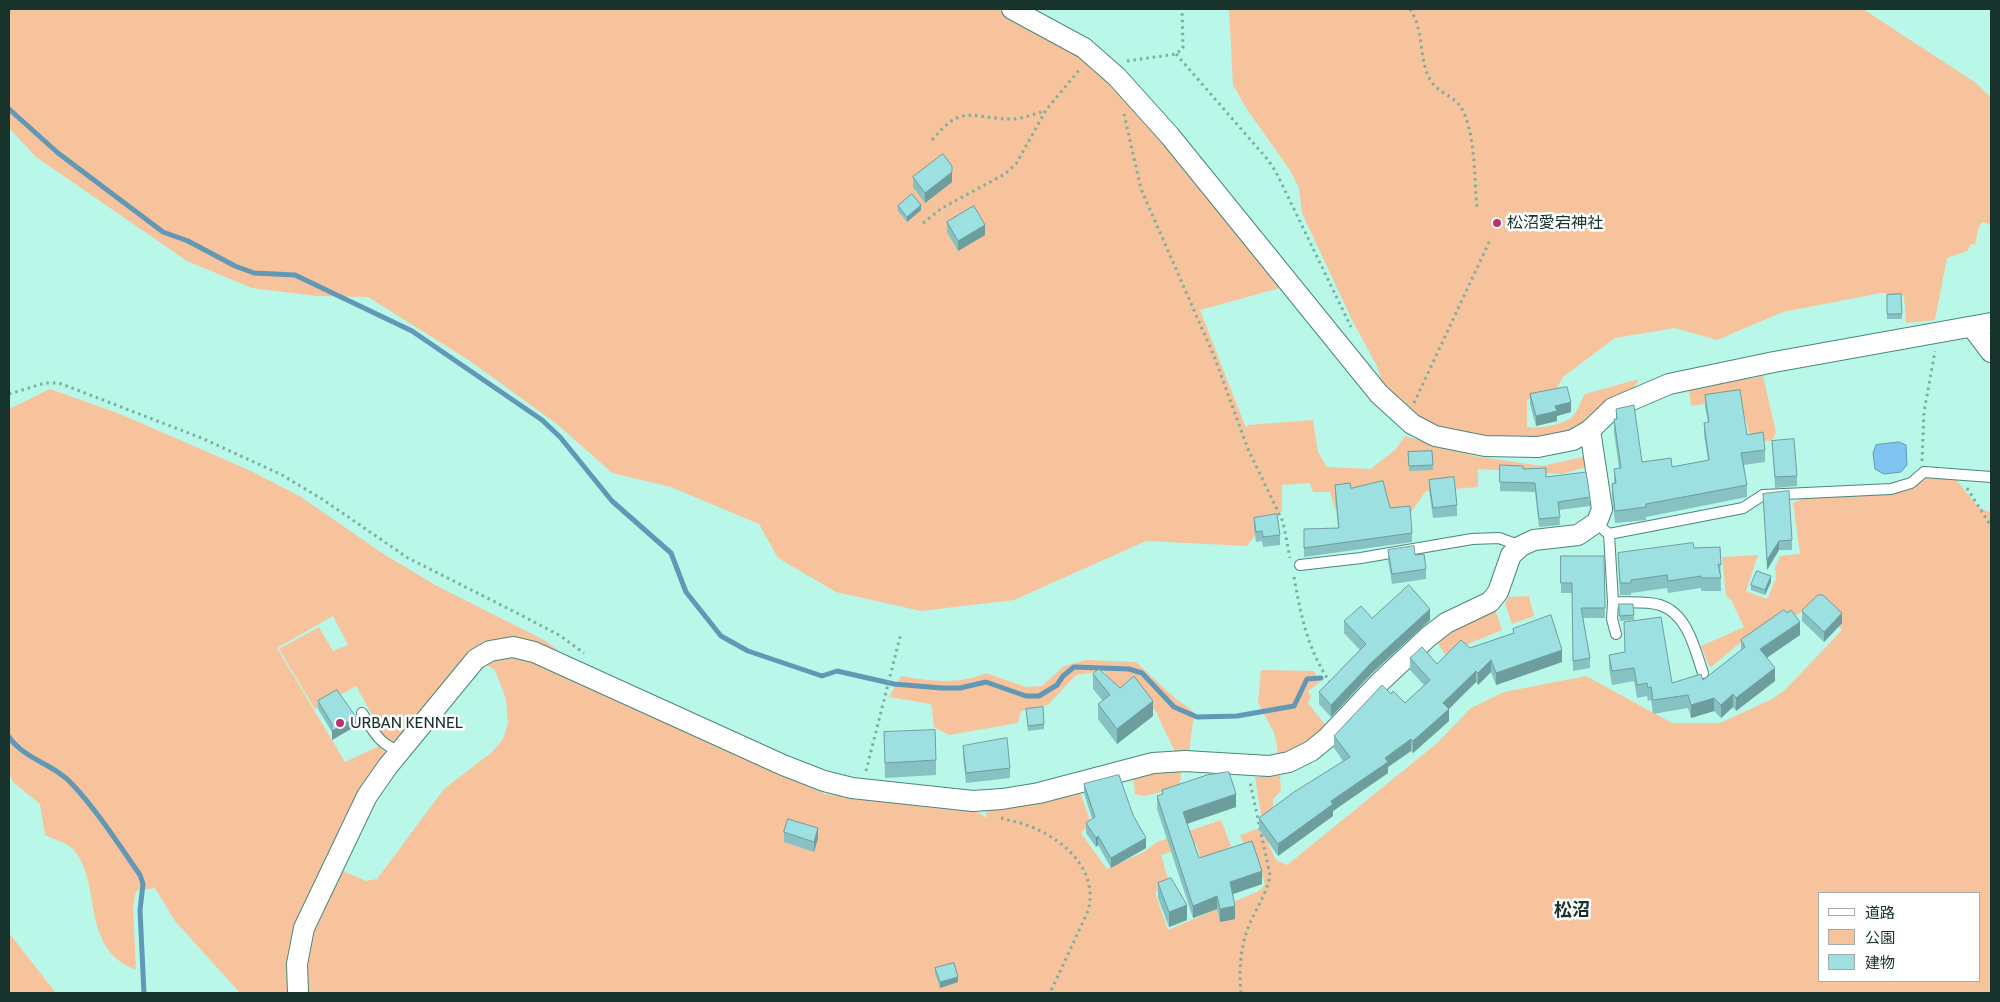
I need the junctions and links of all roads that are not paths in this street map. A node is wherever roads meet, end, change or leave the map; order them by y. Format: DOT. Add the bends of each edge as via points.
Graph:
graph roads {
  1 [pos="1012,9"];
  2 [pos="1991,323"];
  3 [pos="1972,327"];
  4 [pos="1991,352"];
  5 [pos="1590,430"];
  6 [pos="1991,477"];
  7 [pos="1603,528"];
  8 [pos="1521,546"];
  9 [pos="1294,564"];
  10 [pos="1613,602"];
  11 [pos="1616,634"];
  12 [pos="1703,673"];
  13 [pos="362,712"];
  14 [pos="400,751"];
  15 [pos="298,993"];
  1 -- 5 [label="street" via="1084,48 1170,136 1379,394 1406,420 1435,436 1485,446 1538,447 1573,440"];
  2 -- 3 [label="street"];
  3 -- 4 [label="street"];
  3 -- 5 [label="street" via="1669,384 1613,408"];
  5 -- 7 [label="street"];
  6 -- 7 [label="lane" via="1924,472 1911,483 1891,489 1763,495 1743,508 1649,528"];
  7 -- 8 [label="street" via="1578,535 1534,540"];
  7 -- 10 [label="lane"];
  8 -- 9 [label="lane" via="1499,538 1472,539 1361,558"];
  8 -- 14 [label="street" via="1511,555 1498,592 1490,602 1446,623 1428,637 1328,738 1311,751 1289,762 1269,766 1185,761 1153,763 1039,793 1002,799 966,800 863,789 824,781 791,768 534,652 513,647 490,651 476,659"];
  10 -- 11 [label="lane" via="1612,619"];
  10 -- 12 [label="lane" via="1668,608 1689,632"];
  13 -- 14 [label="lane" via="380,741 388,748"];
  14 -- 15 [label="street" via="367,796 304,928 297,964"];
}
